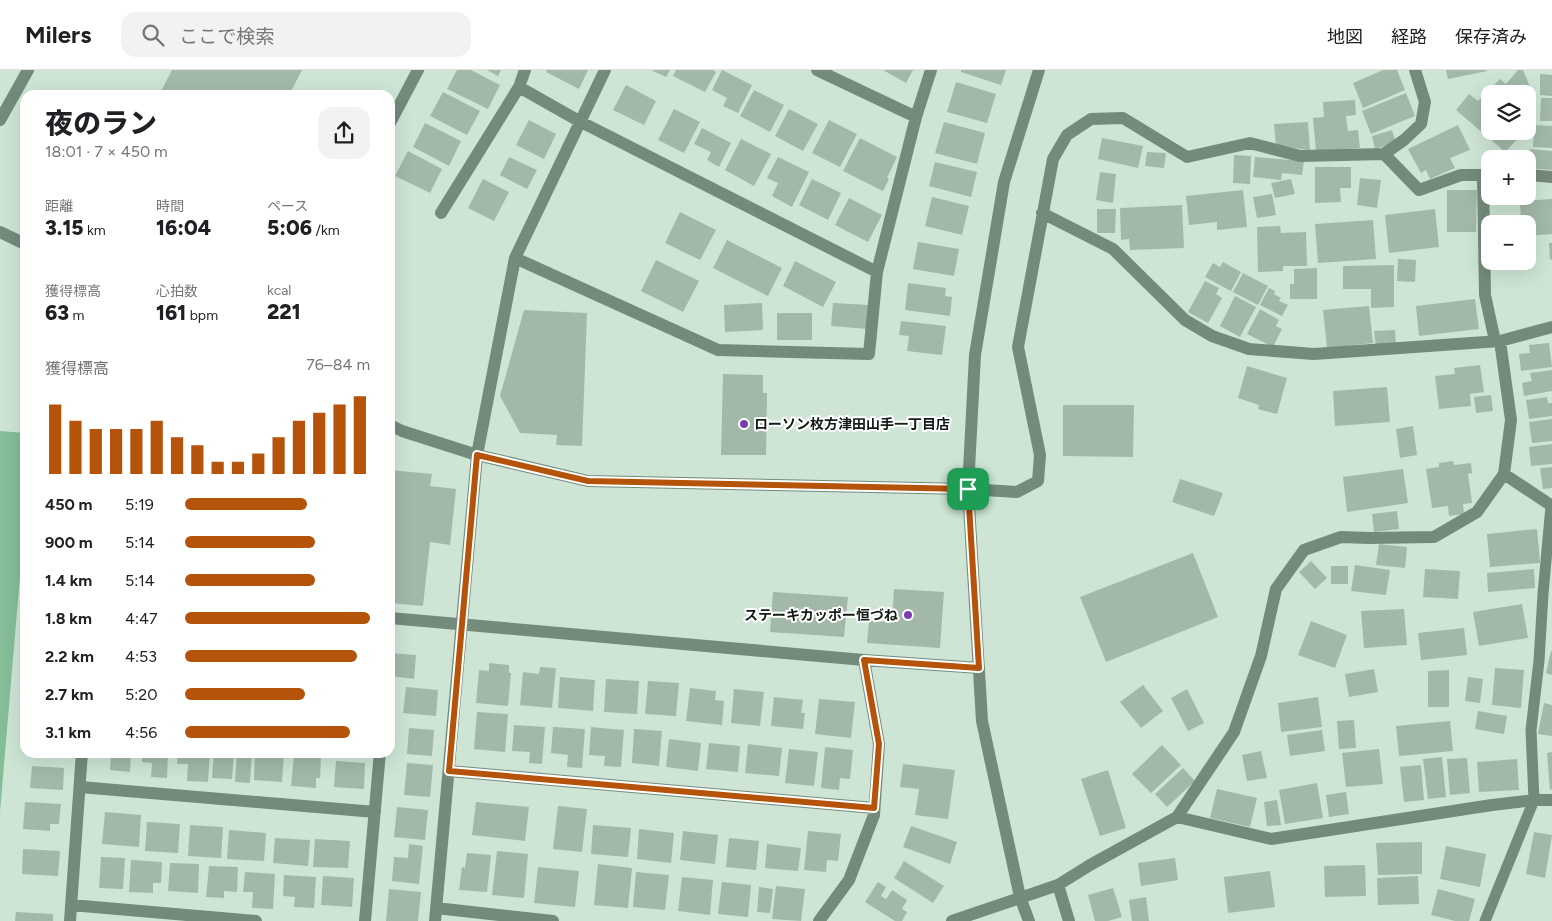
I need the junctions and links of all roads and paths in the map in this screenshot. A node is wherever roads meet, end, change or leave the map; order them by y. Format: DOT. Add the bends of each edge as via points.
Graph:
graph roads {
  1 [pos="28,70"];
  2 [pos="418,70"];
  3 [pos="525,70"];
  4 [pos="605,70"];
  5 [pos="817,70"];
  6 [pos="931,70"];
  7 [pos="1039,70"];
  8 [pos="1415,70"];
  9 [pos="518,87"];
  10 [pos="395,114"];
  11 [pos="916,117"];
  12 [pos="0,120"];
  13 [pos="579,121"];
  14 [pos="1384,154"];
  15 [pos="1481,175"];
  16 [pos="1536,176"];
  17 [pos="1552,177"];
  18 [pos="1486,205"];
  19 [pos="441,213"];
  20 [pos="1042,213"];
  21 [pos="0,232"];
  22 [pos="20,242"];
  23 [pos="515,258"];
  24 [pos="877,272"];
  25 [pos="1552,327"];
  26 [pos="1497,341"];
  27 [pos="395,428"];
  28 [pos="477,455"];
  29 [pos="1504,474"];
  30 [pos="968,489"];
  31 [pos="1552,506"];
  32 [pos="395,618"];
  33 [pos="462,624"];
  34 [pos="864,660"];
  35 [pos="979,668"];
  36 [pos="82,758"];
  37 [pos="379,758"];
  38 [pos="449,771"];
  39 [pos="80,787"];
  40 [pos="1534,800"];
  41 [pos="1552,800"];
  42 [pos="874,808"];
  43 [pos="374,812"];
  44 [pos="1177,817"];
  45 [pos="1058,885"];
  46 [pos="1020,897"];
  47 [pos="71,905"];
  48 [pos="436,908"];
  49 [pos="70,921"];
  50 [pos="256,921"];
  51 [pos="365,921"];
  52 [pos="435,921"];
  53 [pos="553,921"];
  54 [pos="819,921"];
  55 [pos="952,921"];
  56 [pos="1029,921"];
  57 [pos="1069,921"];
  58 [pos="1485,921"];
  1 -- 12 [label="street"];
  2 -- 10 [label="street"];
  3 -- 9 [label="street"];
  4 -- 13 [label="street"];
  5 -- 11 [label="street"];
  6 -- 11 [label="street"];
  7 -- 30 [label="street" via="1004,182 975,355"];
  8 -- 14 [label="street" via="1424,102 1421,124"];
  9 -- 13 [label="street"];
  9 -- 19 [label="street"];
  11 -- 24 [label="street"];
  13 -- 23 [label="street"];
  13 -- 24 [label="street"];
  14 -- 15 [label="street" via="1419,190 1461,175"];
  14 -- 20 [label="street" via="1300,156 1250,144 1187,157 1122,118 1091,119 1067,135 1053,158"];
  16 -- 17 [label="street"];
  18 -- 26 [label="street" via="1485,294"];
  20 -- 26 [label="street" via="1113,249 1185,320 1212,336 1249,349 1314,354"];
  20 -- 30 [label="street" via="1018,347 1040,455 1038,481 1017,492"];
  21 -- 22 [label="street"];
  23 -- 24 [label="street" via="718,350 869,354"];
  23 -- 28 [label="street"];
  25 -- 26 [label="street"];
  26 -- 29 [label="street" via="1511,420"];
  27 -- 28 [label="street"];
  28 -- 30 [label="street" via="588,481"];
  28 -- 33 [label="street"];
  29 -- 31 [label="street"];
  29 -- 44 [label="street" via="1477,512 1434,538 1341,537 1304,550 1276,589 1260,656 1234,732"];
  30 -- 35 [label="street"];
  31 -- 40 [label="lane" via="1531,730"];
  32 -- 33 [label="street"];
  33 -- 34 [label="street"];
  33 -- 38 [label="street"];
  34 -- 35 [label="street"];
  34 -- 42 [label="street" via="879,744"];
  35 -- 46 [label="street" via="982,721"];
  36 -- 39 [label="street"];
  37 -- 43 [label="street"];
  38 -- 42 [label="street"];
  38 -- 48 [label="street"];
  39 -- 43 [label="street"];
  39 -- 47 [label="street"];
  40 -- 41 [label="street"];
  40 -- 44 [label="street" via="1271,839"];
  40 -- 58 [label="lane"];
  42 -- 54 [label="street" via="849,880"];
  43 -- 51 [label="street"];
  44 -- 45 [label="street"];
  45 -- 46 [label="street"];
  45 -- 57 [label="street"];
  46 -- 55 [label="street"];
  46 -- 56 [label="street"];
  47 -- 49 [label="street"];
  47 -- 50 [label="street"];
  48 -- 52 [label="street"];
  48 -- 53 [label="street"];
}
